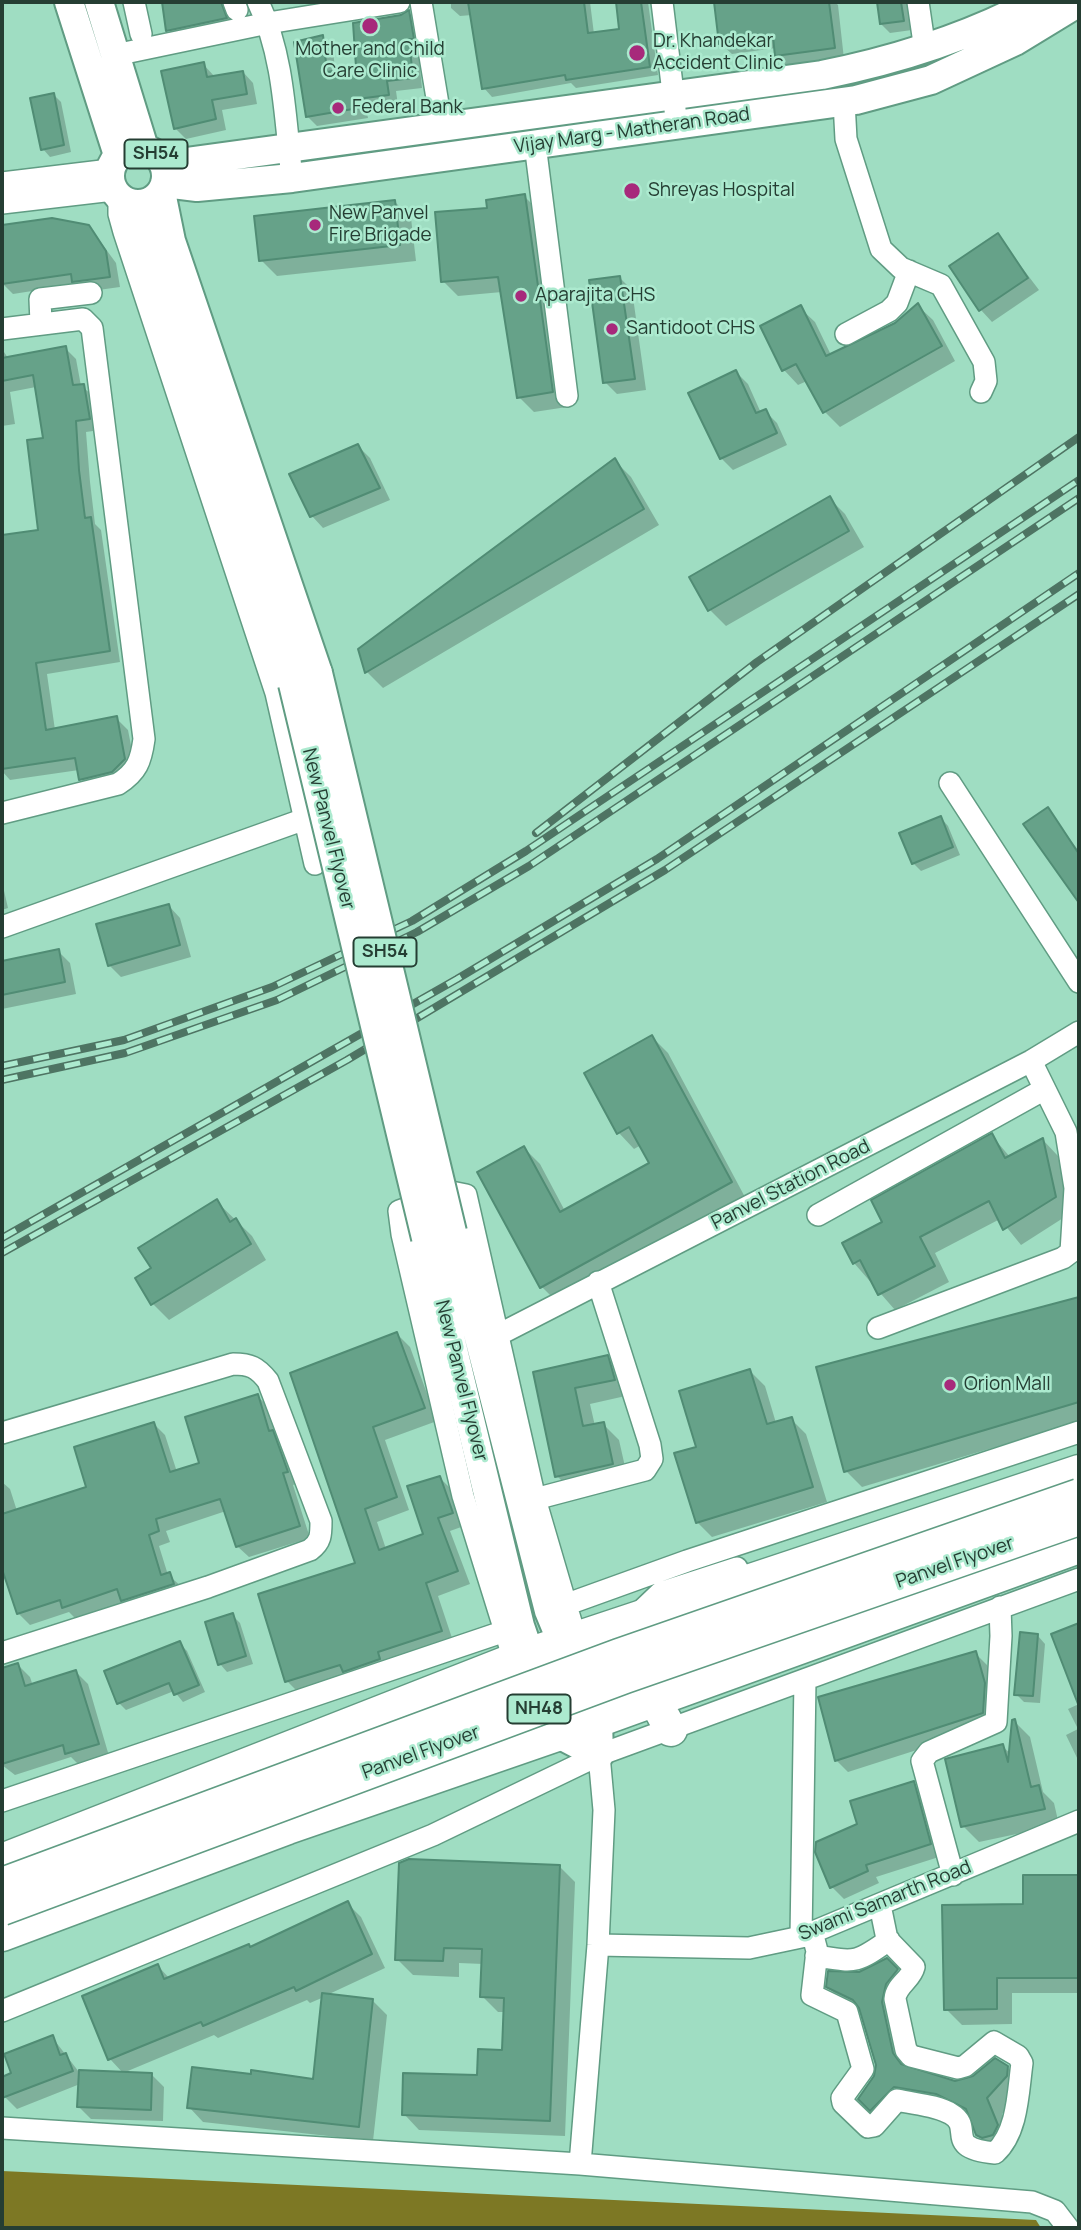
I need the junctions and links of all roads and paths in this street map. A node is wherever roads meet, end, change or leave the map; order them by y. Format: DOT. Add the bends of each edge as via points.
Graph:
graph roads {
  1 [pos="69,2"];
  2 [pos="99,2"];
  3 [pos="134,2"];
  4 [pos="258,2"];
  5 [pos="399,2"];
  6 [pos="421,2"];
  7 [pos="662,2"];
  8 [pos="918,2"];
  9 [pos="1035,2"];
  10 [pos="1079,2"];
  11 [pos="268,23"];
  12 [pos="141,34"];
  13 [pos="925,50"];
  14 [pos="116,55"];
  15 [pos="674,97"];
  16 [pos="844,102"];
  17 [pos="677,126"];
  18 [pos="442,128"];
  19 [pos="535,144"];
  20 [pos="289,149"];
  21 [pos="137,178"];
  22 [pos="292,178"];
  23 [pos="2,183"];
  24 [pos="2,203"];
  25 [pos="909,271"];
  26 [pos="91,293"];
  27 [pos="41,323"];
  28 [pos="2,329"];
  29 [pos="846,334"];
  30 [pos="981,391"];
  31 [pos="567,396"];
  32 [pos="950,783"];
  33 [pos="2,813"];
  34 [pos="305,819"];
  35 [pos="315,864"];
  36 [pos="2,927"];
  37 [pos="1079,982"];
  38 [pos="1079,1032"];
  39 [pos="1031,1061"];
  40 [pos="1043,1090"];
  41 [pos="798,1182"];
  42 [pos="439,1236"];
  43 [pos="598,1282"];
  44 [pos="878,1328"];
  45 [pos="500,1334"];
  46 [pos="1079,1432"];
  47 [pos="2,1433"];
  48 [pos="1079,1458"];
  49 [pos="1079,1471"];
  50 [pos="1079,1495"];
  51 [pos="535,1499"];
  52 [pos="1079,1519"];
  53 [pos="1079,1547"];
  54 [pos="1079,1579"];
  55 [pos="1000,1607"];
  56 [pos="557,1609"];
  57 [pos="630,1622"];
  58 [pos="569,1641"];
  59 [pos="517,1643"];
  60 [pos="2,1653"];
  61 [pos="805,1680"];
  62 [pos="653,1699"];
  63 [pos="598,1720"];
  64 [pos="671,1730"];
  65 [pos="557,1733"];
  66 [pos="599,1755"];
  67 [pos="2,1801"];
  68 [pos="1079,1821"];
  69 [pos="2,1860"];
  70 [pos="953,1875"];
  71 [pos="2,1884"];
  72 [pos="880,1905"];
  73 [pos="2,1909"];
  74 [pos="807,1934"];
  75 [pos="2,1935"];
  76 [pos="889,1940"];
  77 [pos="598,1945"];
  78 [pos="816,1956"];
  79 [pos="2,2011"];
  80 [pos="2,2128"];
  81 [pos="580,2164"];
  82 [pos="1069,2228"];
  1 -- 21 [label="main road, SH54"];
  2 -- 14 [label="main road, SH54"];
  3 -- 12 [label="street"];
  4 -- 11 [label="street"];
  5 -- 11 [label="street"];
  6 -- 18 [label="street"];
  7 -- 15 [label="street"];
  8 -- 13 [label="street"];
  9 -- 13 [label="main road, Vijay Marg - Matheran Road"];
  10 -- 16 [label="main road, Vijay Marg - Matheran Road" via="1015,41 931,80"];
  11 -- 14 [label="street"];
  11 -- 20 [label="street"];
  13 -- 15 [label="main road, Vijay Marg - Matheran Road" via="855,68"];
  14 -- 21 [label="main road, SH54"];
  15 -- 17 [label="street"];
  15 -- 18 [label="main road, Vijay Marg - Matheran Road"];
  16 -- 17 [label="main road, Vijay Marg - Matheran Road"];
  16 -- 25 [label="street" via="846,139 881,249"];
  17 -- 19 [label="main road, Vijay Marg - Matheran Road"];
  18 -- 20 [label="main road, Vijay Marg - Matheran Road"];
  19 -- 22 [label="main road, Vijay Marg - Matheran Road"];
  19 -- 31 [label="street"];
  20 -- 21 [label="main road, Vijay Marg - Matheran Road"];
  20 -- 22 [label="street"];
  21 -- 22 [label="main road, Vijay Marg - Matheran Road" via="197,187"];
  21 -- 23 [label="street"];
  21 -- 24 [label="street"];
  21 -- 34 [label="street" via="124,232 276,692"];
  21 -- 42 [label="main road, New Panvel Flyover / SH54, bridge" via="305,678"];
  25 -- 29 [label="street" via="897,303"];
  25 -- 30 [label="street" via="941,285 985,362 986,381"];
  26 -- 27 [label="street" via="40,299"];
  27 -- 28 [label="street"];
  27 -- 33 [label="street" via="83,319 92,328 144,739 133,775 118,784"];
  32 -- 37 [label="street"];
  34 -- 35 [label="street"];
  34 -- 36 [label="street"];
  38 -- 39 [label="street, Panvel Station Road"];
  39 -- 40 [label="street"];
  39 -- 41 [label="street, Panvel Station Road"];
  40 -- 41 [label="street" via="821,1220"];
  40 -- 44 [label="street" via="1066,1132 1075,1188 1070,1252"];
  41 -- 43 [label="street, Panvel Station Road"];
  42 -- 56 [label="main road, New Panvel Flyover / SH54"];
  42 -- 59 [label="main road, New Panvel Flyover / SH54"];
  43 -- 45 [label="street, Panvel Station Road"];
  43 -- 51 [label="street" via="652,1459 645,1470"];
  45 -- 51 [label="street"];
  45 -- 59 [label="street" via="466,1195 451,1192 399,1211 463,1496"];
  46 -- 56 [label="street" via="687,1561"];
  47 -- 60 [label="street" via="233,1364 246,1364 258,1368 268,1381 321,1521 321,1535 310,1550"];
  48 -- 57 [label="street" via="660,1593"];
  49 -- 57 [label="highway"];
  50 -- 71 [label="highway, Panvel Flyover / NH48, bridge" via="619,1655"];
  51 -- 56 [label="street"];
  52 -- 73 [label="highway, Panvel Flyover / NH48, bridge" via="625,1677"];
  53 -- 62 [label="highway"];
  54 -- 55 [label="street"];
  55 -- 61 [label="street"];
  55 -- 70 [label="street" via="996,1722 929,1752 922,1761"];
  56 -- 58 [label="main road, SH54"];
  57 -- 58 [label="highway"];
  58 -- 59 [label="highway"];
  58 -- 63 [label="main road, SH54"];
  59 -- 65 [label="main road, SH54"];
  59 -- 67 [label="street"];
  59 -- 69 [label="highway"];
  61 -- 64 [label="street"];
  61 -- 74 [label="street"];
  62 -- 63 [label="highway"];
  62 -- 64 [label="highway"];
  63 -- 65 [label="highway"];
  63 -- 66 [label="main road, SH54"];
  64 -- 66 [label="street"];
  65 -- 66 [label="main road"];
  65 -- 75 [label="highway"];
  66 -- 77 [label="street" via="604,1810"];
  66 -- 79 [label="street" via="433,1835"];
  68 -- 70 [label="street, Swami Samarth Road"];
  70 -- 72 [label="street, Swami Samarth Road"];
  72 -- 74 [label="street, Swami Samarth Road"];
  72 -- 76 [label="street"];
  74 -- 77 [label="street, Swami Samarth Road" via="749,1948"];
  74 -- 78 [label="street"];
  76 -- 78 [label="street" via="861,1960"];
  76 -- 78 [label="street" via="914,1967 895,1993 911,2056 958,2068 994,2042 1022,2063 1016,2109 1004,2144 995,2153 965,2146 957,2118 949,2112 897,2100 874,2126 867,2127 843,2103 863,2069 846,2011 812,1995"];
  77 -- 81 [label="street"];
  80 -- 81 [label="street"];
  81 -- 82 [label="street" via="1032,2202 1055,2211"];
}
